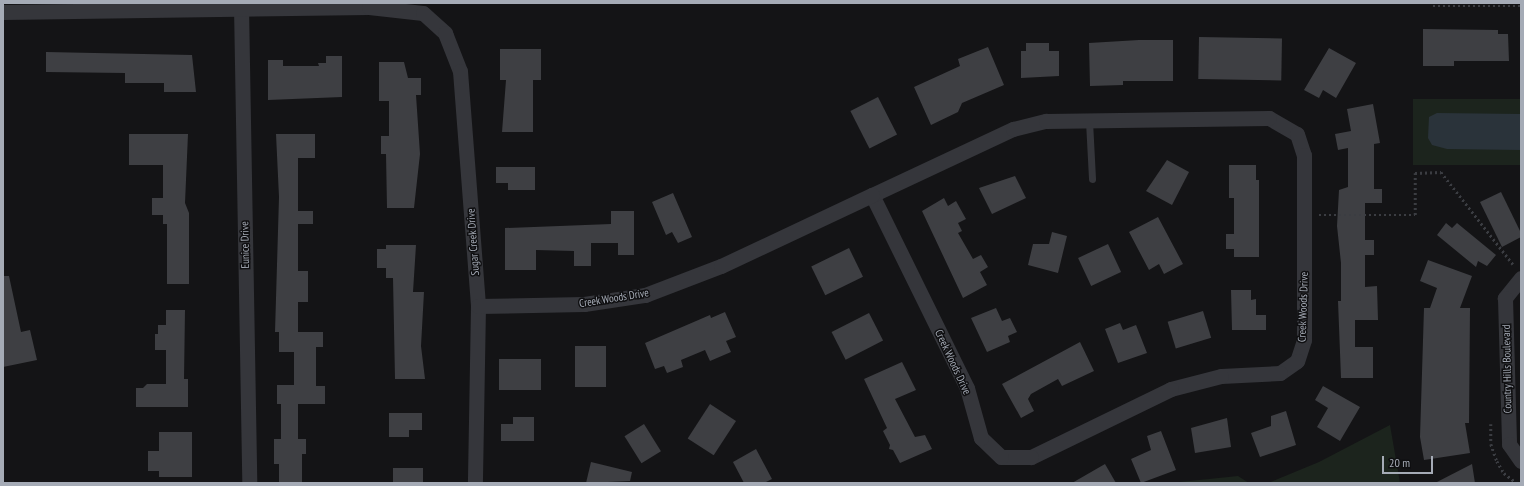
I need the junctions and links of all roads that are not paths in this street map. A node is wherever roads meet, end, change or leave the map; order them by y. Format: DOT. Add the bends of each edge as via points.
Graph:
graph roads {
  1 [pos="340,5"];
  2 [pos="373,5"];
  3 [pos="146,6"];
  4 [pos="241,6"];
  5 [pos="39,7"];
  6 [pos="3,12"];
  7 [pos="1089,121"];
  8 [pos="1092,179"];
  9 [pos="872,194"];
  10 [pos="1521,278"];
  11 [pos="478,306"];
  12 [pos="1521,461"];
  13 [pos="248,483"];
  14 [pos="475,483"];
  1 -- 2 [label="street"];
  1 -- 4 [label="street"];
  2 -- 11 [label="street, Sugar Creek Drive" via="423,13 445,34 460,71"];
  3 -- 4 [label="street"];
  3 -- 5 [label="street"];
  4 -- 13 [label="street, Eunice Drive"];
  5 -- 6 [label="street"];
  7 -- 8 [label="lane"];
  7 -- 9 [label="street, Creek Woods Drive" via="1046,121 1012,129"];
  7 -- 9 [label="street, Creek Woods Drive" via="1269,118 1297,134 1304,155 1304,340 1297,361 1280,373 1221,376 1171,389 1031,457 1001,457 981,438 968,388"];
  9 -- 11 [label="street, Creek Woods Drive" via="721,266 645,295 584,304"];
  10 -- 12 [label="street, Country Hills Boulevard" via="1505,298 1509,444"];
  11 -- 14 [label="street, Sugar Creek Drive"];
}
